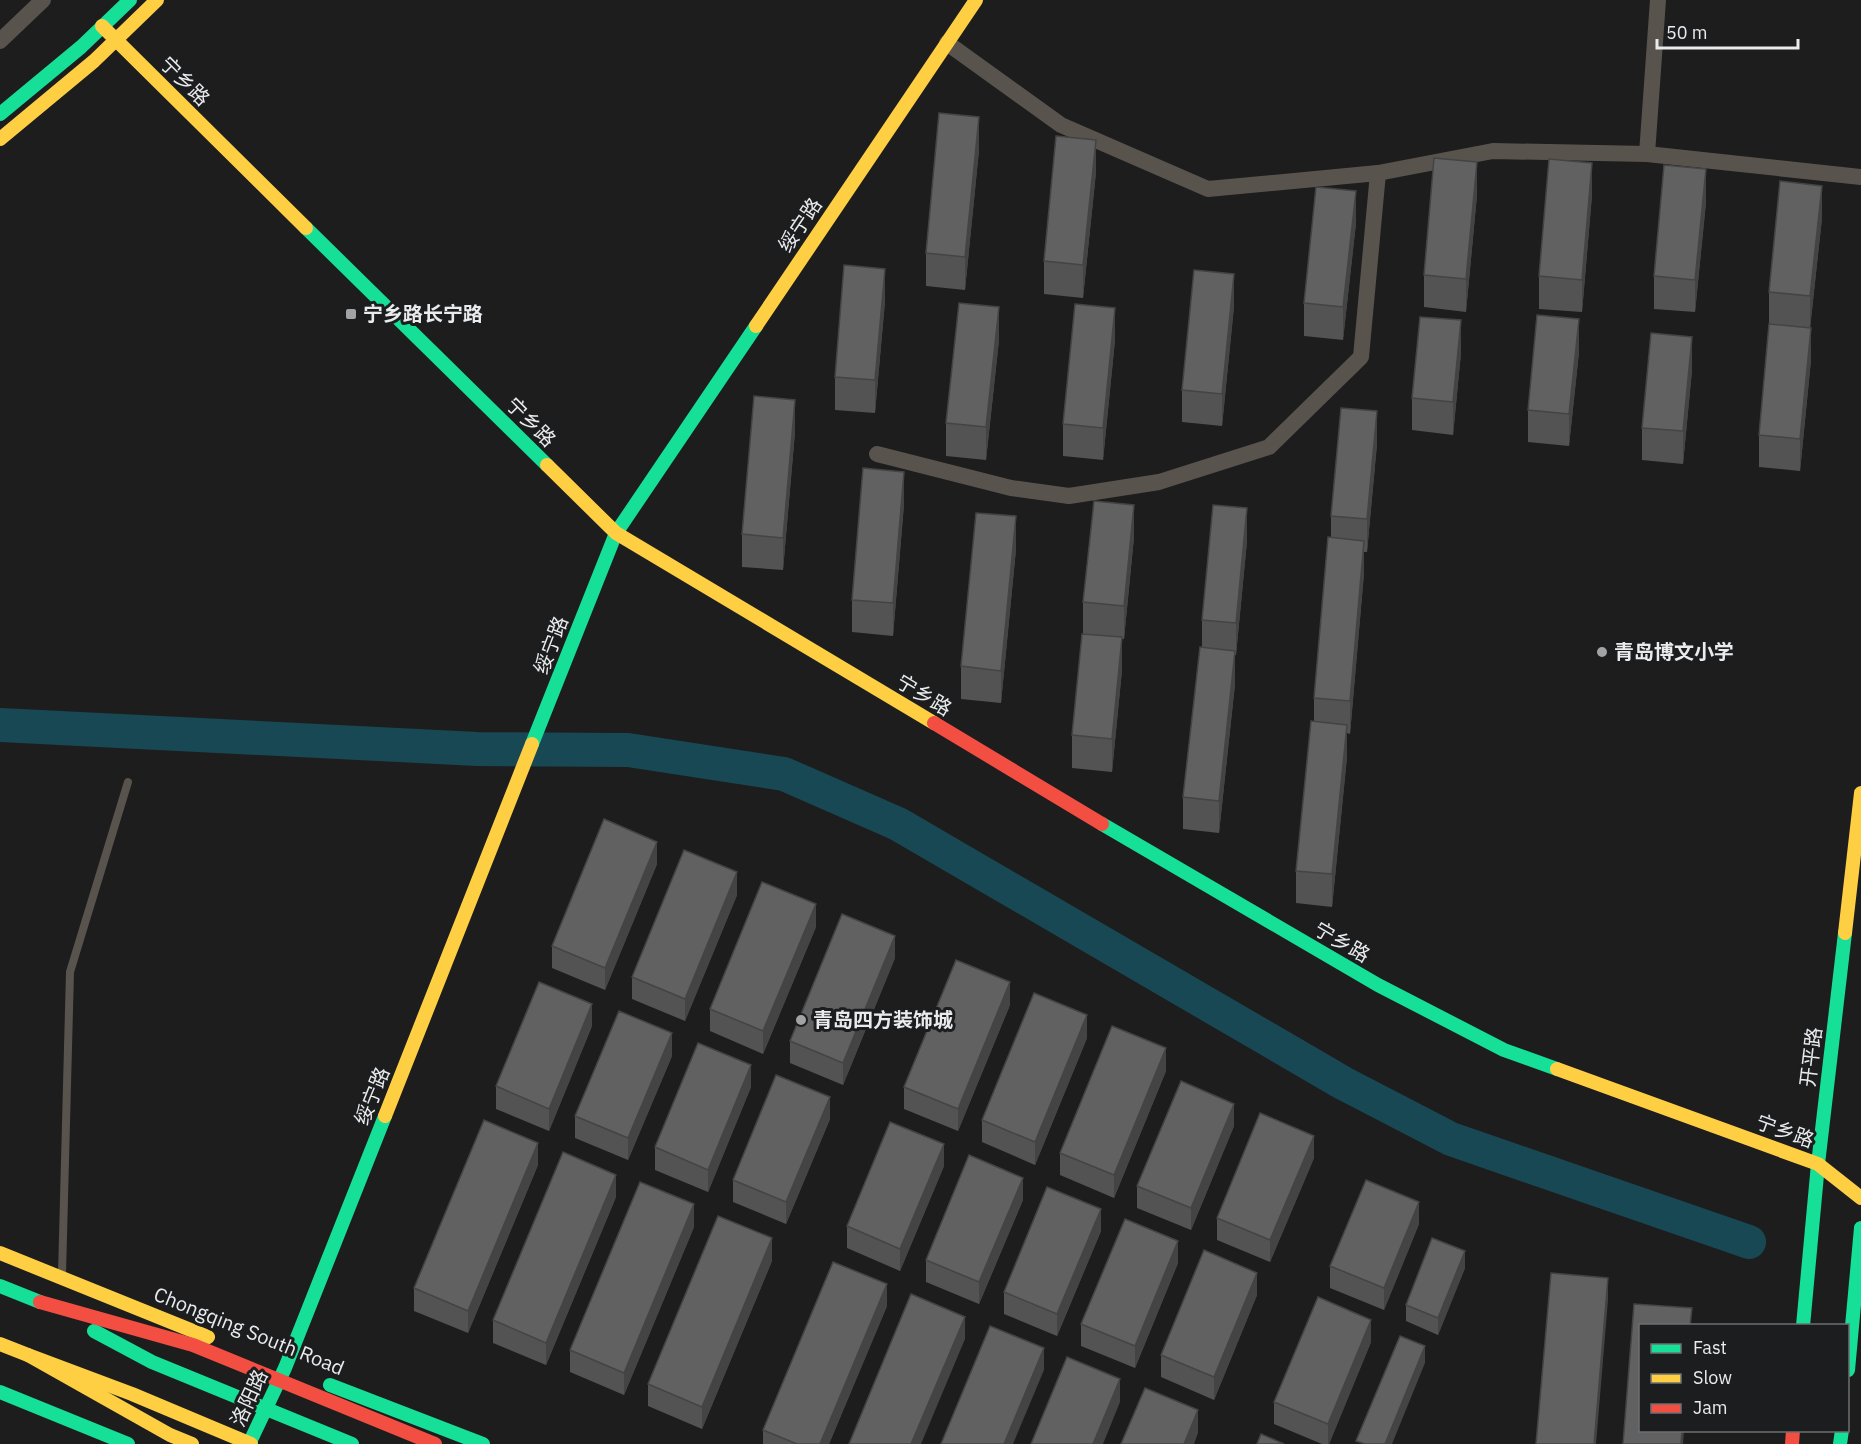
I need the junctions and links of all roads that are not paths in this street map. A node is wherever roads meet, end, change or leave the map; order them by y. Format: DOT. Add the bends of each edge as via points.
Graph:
graph roads {
  1 [pos="42,0"];
  2 [pos="130,0"];
  3 [pos="157,0"];
  4 [pos="976,0"];
  5 [pos="1658,0"];
  6 [pos="102,26"];
  7 [pos="116,40"];
  8 [pos="0,41"];
  9 [pos="947,43"];
  10 [pos="0,114"];
  11 [pos="0,139"];
  12 [pos="1647,154"];
  13 [pos="1378,173"];
  14 [pos="1861,177"];
  15 [pos="877,454"];
  16 [pos="616,534"];
  17 [pos="128,782"];
  18 [pos="1861,793"];
  19 [pos="1818,1164"];
  20 [pos="1861,1198"];
  21 [pos="1861,1228"];
  22 [pos="0,1253"];
  23 [pos="62,1277"];
  24 [pos="0,1286"];
  25 [pos="40,1302"];
  26 [pos="1803,1324"];
  27 [pos="0,1344"];
  28 [pos="28,1355"];
  29 [pos="1849,1359"];
  30 [pos="290,1370"];
  31 [pos="317,1380"];
  32 [pos="0,1392"];
  33 [pos="128,1444"];
  34 [pos="192,1444"];
  35 [pos="250,1444"];
  36 [pos="352,1444"];
  37 [pos="435,1444"];
  38 [pos="483,1444"];
  1 -- 8 [label="street"];
  2 -- 6 [label="main road"];
  3 -- 7 [label="main road"];
  4 -- 9 [label="main road, 绥宁路"];
  5 -- 12 [label="street"];
  6 -- 7 [label="main road, 宁乡路"];
  6 -- 10 [label="main road"];
  7 -- 11 [label="main road"];
  7 -- 16 [label="main road, 宁乡路"];
  9 -- 13 [label="street" via="1061,125 1208,189"];
  9 -- 16 [label="main road, 绥宁路"];
  12 -- 13 [label="street" via="1493,151"];
  12 -- 14 [label="street"];
  13 -- 15 [label="street" via="1361,357 1269,447 1159,482 1069,496 1011,488"];
  16 -- 19 [label="main road, 宁乡路" via="1378,985 1504,1050"];
  16 -- 30 [label="main road, 绥宁路"];
  17 -- 23 [label="lane" via="70,972"];
  18 -- 19 [label="main road, 开平路"];
  19 -- 20 [label="main road, 宁乡路"];
  19 -- 26 [label="main road, 开平路"];
  21 -- 29 [label="main road"];
  22 -- 23 [label="main road, Chongqing South Road"];
  23 -- 30 [label="main road, Chongqing South Road"];
  24 -- 25 [label="main road"];
  25 -- 36 [label="main road, bridge" via="152,1362"];
  25 -- 37 [label="main road, bridge" via="193,1345"];
  27 -- 28 [label="main road"];
  28 -- 34 [label="main road, bridge"];
  28 -- 35 [label="main road, bridge"];
  30 -- 35 [label="main road, 洛阳路"];
  31 -- 38 [label="main road, Chongqing South Road"];
  32 -- 33 [label="main road"];
}
